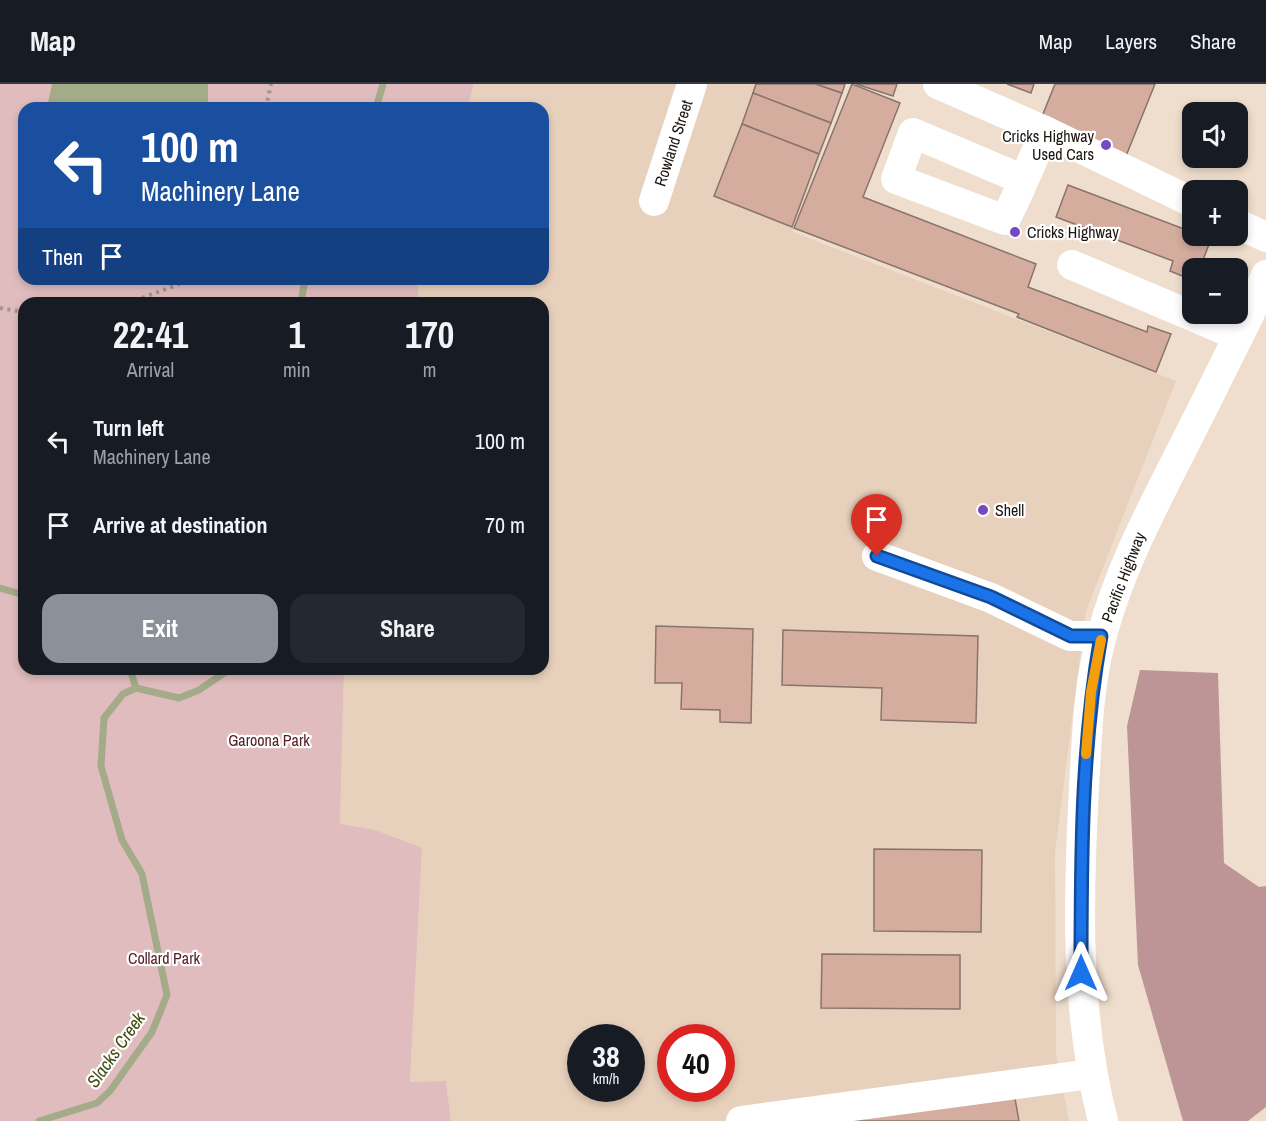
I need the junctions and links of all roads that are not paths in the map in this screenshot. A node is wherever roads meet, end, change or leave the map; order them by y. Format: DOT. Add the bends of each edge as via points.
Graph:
graph roads {
  1 [pos="692,84"];
  2 [pos="938,84"];
  3 [pos="1045,131"];
  4 [pos="1024,180"];
  5 [pos="1182,197"];
  6 [pos="654,201"];
  7 [pos="1248,229"];
  8 [pos="1266,237"];
  9 [pos="1072,264"];
  10 [pos="1266,275"];
  11 [pos="1239,336"];
  12 [pos="877,556"];
  13 [pos="1101,636"];
  14 [pos="1091,1074"];
  15 [pos="741,1121"];
  16 [pos="1103,1121"];
  1 -- 6 [label="street, Rowland Street"];
  2 -- 3 [label="street"];
  3 -- 4 [label="street"];
  3 -- 5 [label="street"];
  7 -- 8 [label="street"];
  9 -- 11 [label="street"];
  10 -- 11 [label="street, Pacific Highway"];
  11 -- 13 [label="street, Pacific Highway" via="1140,530"];
  12 -- 13 [label="street" via="991,597 1071,636"];
  13 -- 14 [label="street, Pacific Highway" via="1090,702 1081,872 1082,993"];
  14 -- 15 [label="street"];
  14 -- 16 [label="street, Pacific Highway"];
}
